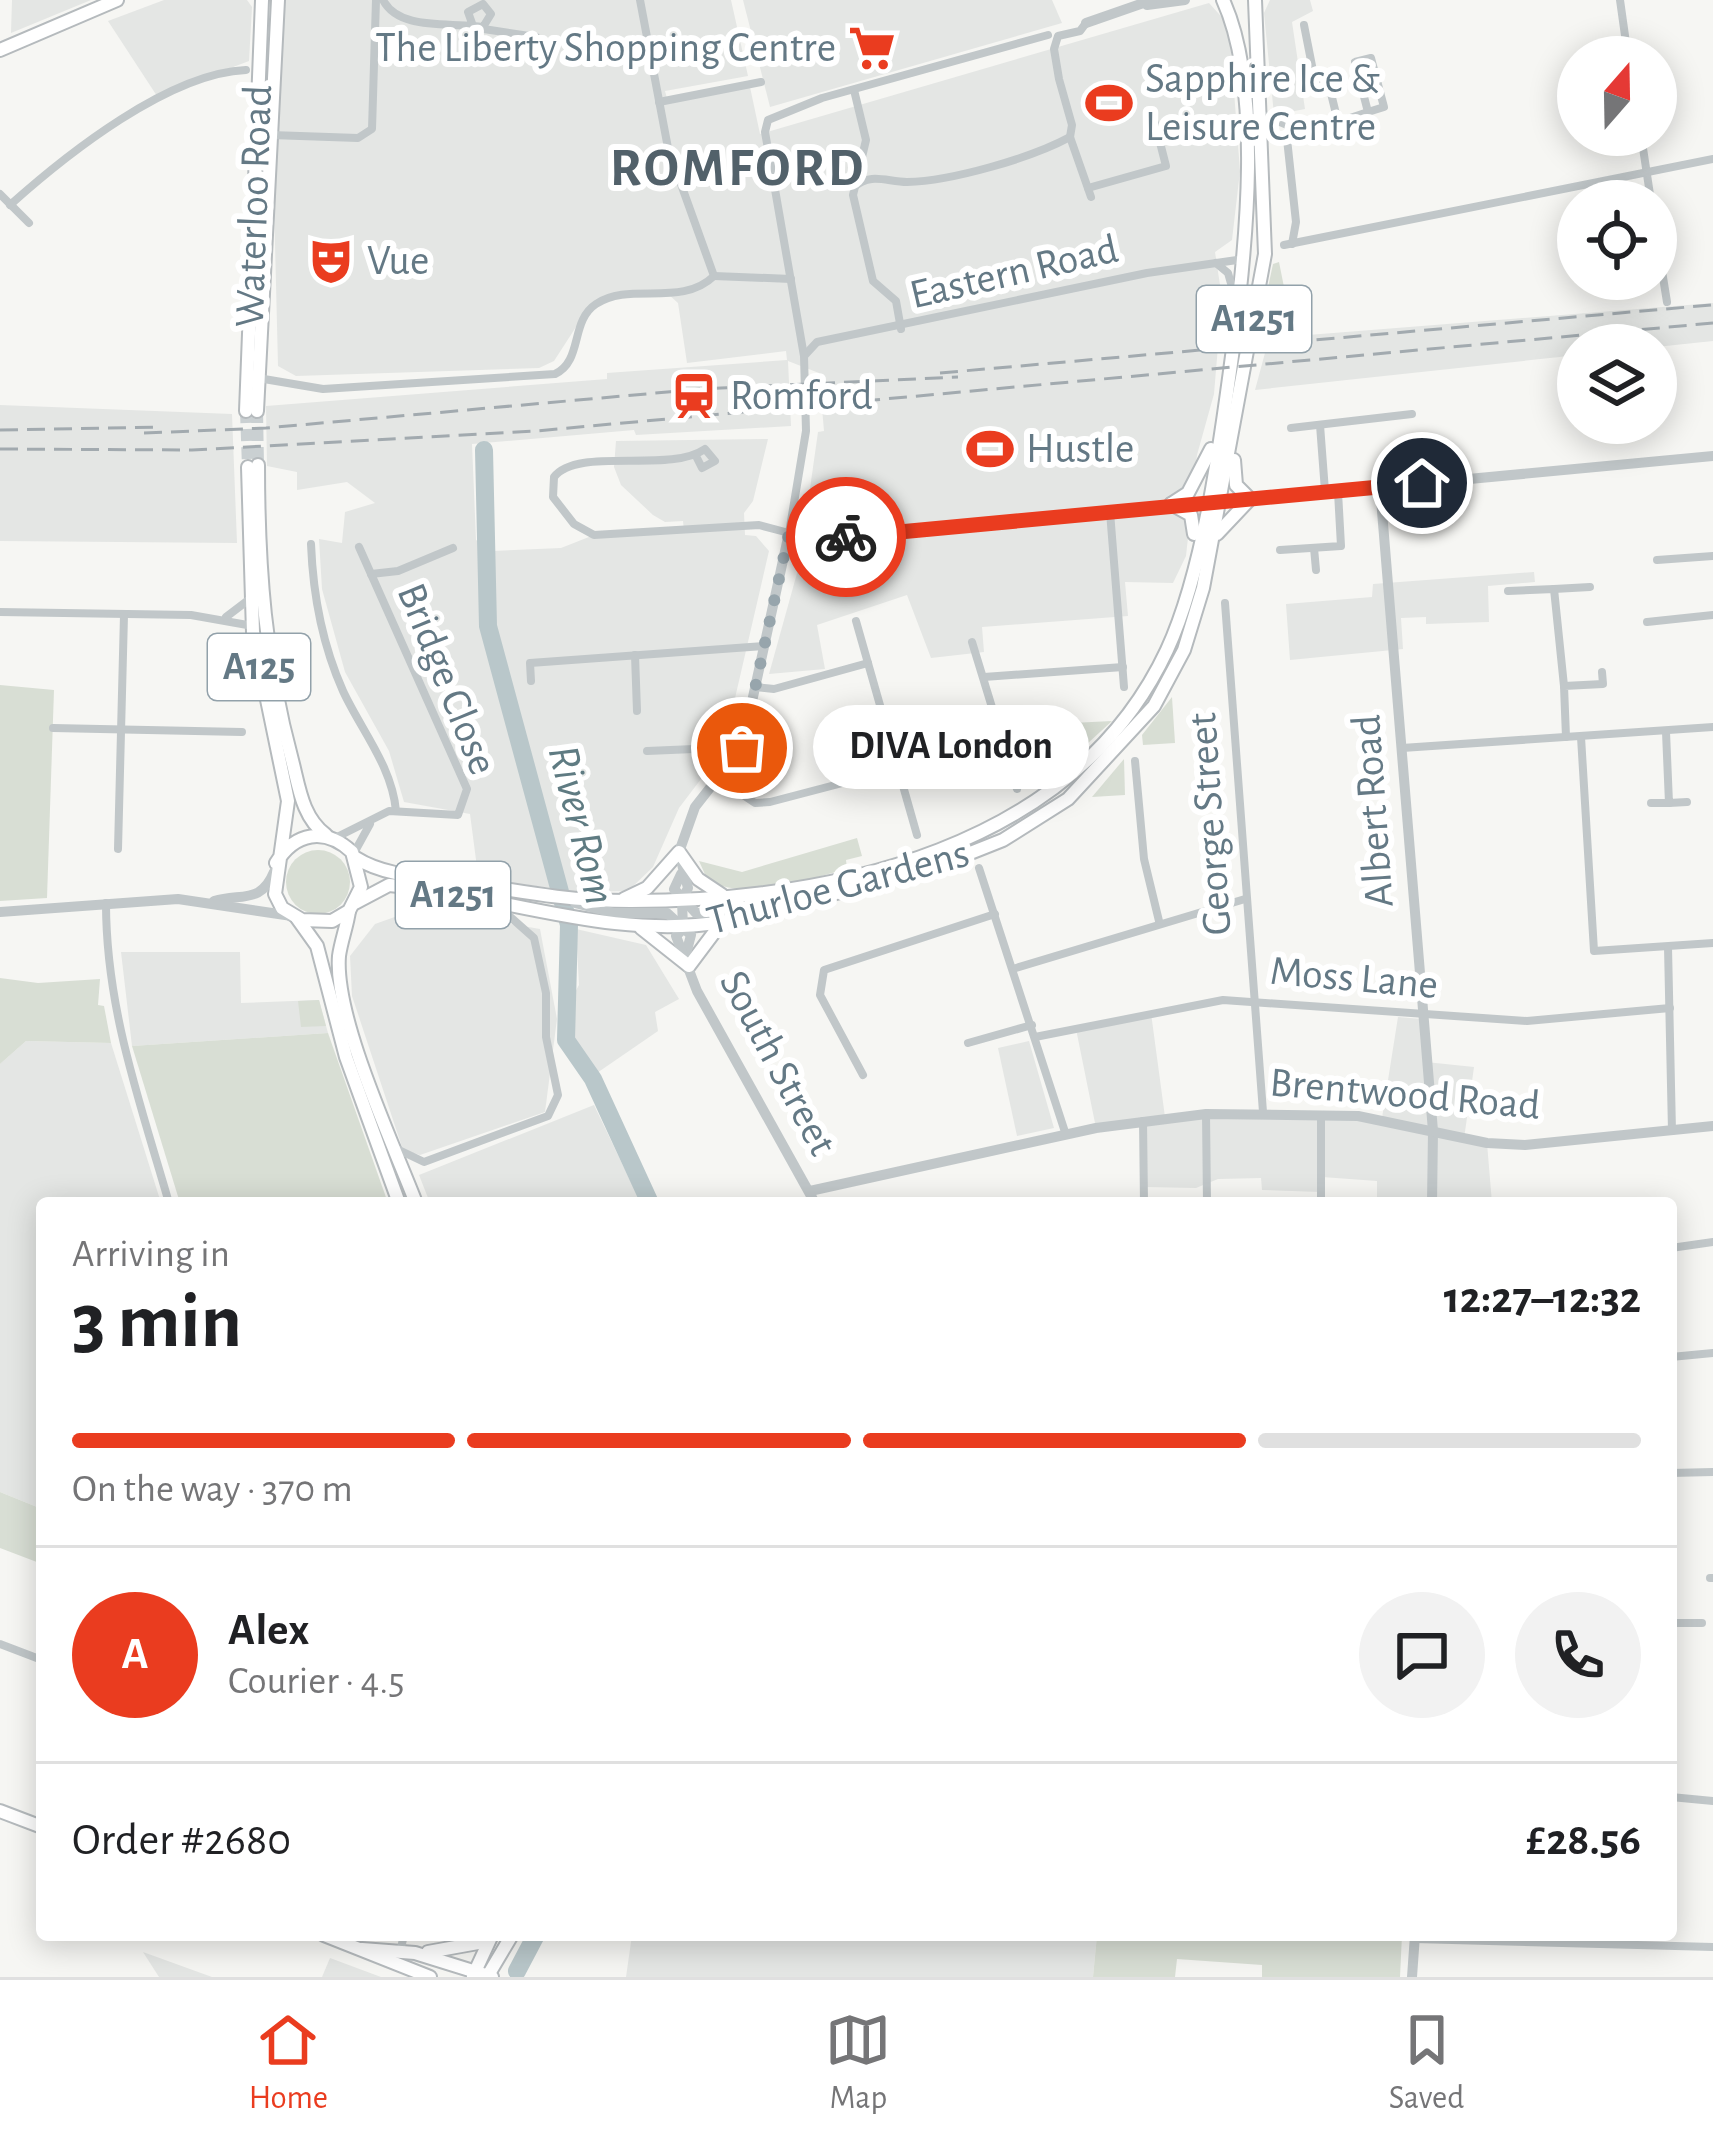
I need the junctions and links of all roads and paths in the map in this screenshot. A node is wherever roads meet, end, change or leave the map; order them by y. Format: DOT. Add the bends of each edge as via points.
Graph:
graph roads {
  1 [pos="117,0"];
  2 [pos="262,0"];
  3 [pos="278,0"];
  4 [pos="379,0"];
  5 [pos="640,0"];
  6 [pos="1185,0"];
  7 [pos="1224,0"];
  8 [pos="1252,0"];
  9 [pos="1620,0"];
  10 [pos="1148,2"];
  11 [pos="94,4"];
  12 [pos="1086,22"];
  13 [pos="1304,25"];
  14 [pos="1053,36"];
  15 [pos="1625,36"];
  16 [pos="536,37"];
  17 [pos="0,50"];
  18 [pos="246,70"];
  19 [pos="761,82"];
  20 [pos="854,89"];
  21 [pos="659,102"];
  22 [pos="1368,112"];
  23 [pos="1263,115"];
  24 [pos="1338,122"];
  25 [pos="1155,123"];
  26 [pos="1305,133"];
  27 [pos="270,135"];
  28 [pos="1070,137"];
  29 [pos="1644,156"];
  30 [pos="1713,159"];
  31 [pos="1647,173"];
  32 [pos="1648,180"];
  33 [pos="854,187"];
  34 [pos="0,194"];
  35 [pos="10,205"];
  36 [pos="1265,221"];
  37 [pos="29,223"];
  38 [pos="1244,259"];
  39 [pos="1216,263"];
  40 [pos="714,276"];
  41 [pos="791,279"];
  42 [pos="1238,308"];
  43 [pos="901,328"];
  44 [pos="804,356"];
  45 [pos="253,375"];
  46 [pos="252,411"];
  47 [pos="1412,414"];
  48 [pos="1235,416"];
  49 [pos="1320,425"];
  50 [pos="1220,426"];
  51 [pos="1291,428"];
  52 [pos="696,456"];
  53 [pos="1713,456"];
  54 [pos="1380,487"];
  55 [pos="1332,491"];
  56 [pos="1250,499"];
  57 [pos="1221,501"];
  58 [pos="1206,502"];
  59 [pos="1171,504"];
  60 [pos="1110,512"];
  61 [pos="789,533"];
  62 [pos="1215,537"];
  63 [pos="311,544"];
  64 [pos="359,547"];
  65 [pos="453,548"];
  66 [pos="1314,548"];
  67 [pos="1280,550"];
  68 [pos="1713,556"];
  69 [pos="1657,560"];
  70 [pos="1192,565"];
  71 [pos="1316,569"];
  72 [pos="371,574"];
  73 [pos="1590,587"];
  74 [pos="1554,589"];
  75 [pos="1508,591"];
  76 [pos="251,598"];
  77 [pos="1212,608"];
  78 [pos="0,612"];
  79 [pos="124,615"];
  80 [pos="1713,615"];
  81 [pos="225,618"];
  82 [pos="856,621"];
  83 [pos="1647,622"];
  84 [pos="253,626"];
  85 [pos="972,642"];
  86 [pos="764,646"];
  87 [pos="635,655"];
  88 [pos="868,663"];
  89 [pos="1123,667"];
  90 [pos="1602,672"];
  91 [pos="984,677"];
  92 [pos="531,681"];
  93 [pos="1564,686"];
  94 [pos="756,687"];
  95 [pos="1124,687"];
  96 [pos="637,710"];
  97 [pos="52,728"];
  98 [pos="1713,728"];
  99 [pos="123,730"];
  100 [pos="242,732"];
  101 [pos="1666,732"];
  102 [pos="1566,737"];
  103 [pos="1581,737"];
  104 [pos="742,748"];
  105 [pos="1402,748"];
  106 [pos="647,751"];
  107 [pos="1135,761"];
  108 [pos="896,769"];
  109 [pos="719,779"];
  110 [pos="1017,789"];
  111 [pos="1688,802"];
  112 [pos="1651,803"];
  113 [pos="1669,803"];
  114 [pos="396,811"];
  115 [pos="371,823"];
  116 [pos="917,836"];
  117 [pos="331,837"];
  118 [pos="118,849"];
  119 [pos="679,853"];
  120 [pos="355,855"];
  121 [pos="275,867"];
  122 [pos="979,868"];
  123 [pos="729,897"];
  124 [pos="1245,899"];
  125 [pos="682,900"];
  126 [pos="620,901"];
  127 [pos="106,902"];
  128 [pos="212,902"];
  129 [pos="493,902"];
  130 [pos="572,902"];
  131 [pos="352,907"];
  132 [pos="555,908"];
  133 [pos="0,912"];
  134 [pos="995,914"];
  135 [pos="294,917"];
  136 [pos="727,920"];
  137 [pos="1159,921"];
  138 [pos="636,926"];
  139 [pos="683,929"];
  140 [pos="1713,943"];
  141 [pos="1668,947"];
  142 [pos="688,960"];
  143 [pos="1016,968"];
  144 [pos="1253,1000"];
  145 [pos="1670,1008"];
  146 [pos="1421,1014"];
  147 [pos="1032,1025"];
  148 [pos="1035,1037"];
  149 [pos="968,1043"];
  150 [pos="863,1075"];
  151 [pos="1263,1112"];
  152 [pos="1322,1113"];
  153 [pos="1206,1114"];
  154 [pos="1143,1120"];
  155 [pos="1713,1126"];
  156 [pos="1433,1131"];
  157 [pos="1672,1131"];
  158 [pos="1066,1135"];
  159 [pos="394,1145"];
  160 [pos="167,1197"];
  161 [pos="397,1197"];
  162 [pos="414,1197"];
  163 [pos="813,1197"];
  164 [pos="1144,1197"];
  165 [pos="1207,1197"];
  166 [pos="1321,1197"];
  167 [pos="1432,1197"];
  168 [pos="1713,1242"];
  169 [pos="1677,1247"];
  170 [pos="1713,1353"];
  171 [pos="1677,1356"];
  172 [pos="1713,1472"];
  173 [pos="1677,1473"];
  174 [pos="1677,1623"];
  175 [pos="1702,1623"];
  176 [pos="0,1644"];
  177 [pos="36,1658"];
  178 [pos="1677,1798"];
  179 [pos="1713,1801"];
  180 [pos="0,1811"];
  181 [pos="36,1825"];
  182 [pos="340,1941"];
  183 [pos="404,1941"];
  184 [pos="476,1941"];
  185 [pos="489,1941"];
  186 [pos="509,1941"];
  187 [pos="1415,1941"];
  188 [pos="1534,1941"];
  189 [pos="1713,1947"];
  190 [pos="405,1957"];
  191 [pos="500,1957"];
  192 [pos="483,1975"];
  193 [pos="430,1977"];
  194 [pos="503,1977"];
  195 [pos="1412,1977"];
  1 -- 11 [label="main road"];
  2 -- 45 [label="main road, Waterloo Road"];
  3 -- 27 [label="main road, Waterloo Road"];
  4 -- 16 [label="street" via="403,19 472,26 483,27 491,14 483,4 468,12 473,26 477,28"];
  4 -- 27 [label="street" via="371,129 358,138"];
  5 -- 21 [label="street"];
  6 -- 10 [label="street"];
  7 -- 8 [label="main road, A1251"];
  7 -- 38 [label="main road, A1251" via="1244,115"];
  8 -- 23 [label="main road, A1251"];
  9 -- 15 [label="street"];
  10 -- 12 [label="street"];
  11 -- 17 [label="main road"];
  12 -- 14 [label="street"];
  13 -- 24 [label="street" via="1315,81 1327,77"];
  14 -- 20 [label="street"];
  14 -- 28 [label="street"];
  18 -- 35 [label="street" via="199,77 98,136"];
  19 -- 21 [label="street"];
  20 -- 33 [label="street" via="866,140"];
  20 -- 41 [label="street, South Street" via="768,119"];
  21 -- 40 [label="street"];
  22 -- 22 [label="street" via="1384,107 1371,58 1355,62"];
  22 -- 24 [label="street"];
  23 -- 26 [label="street"];
  23 -- 36 [label="main road, A1251"];
  24 -- 26 [label="street"];
  25 -- 28 [label="street" via="1166,166 1090,193"];
  26 -- 31 [label="street" via="1287,140 1296,222 1288,245"];
  27 -- 45 [label="main road, Waterloo Road"];
  28 -- 33 [label="street" via="941,177 878,178"];
  29 -- 31 [label="street"];
  30 -- 31 [label="street"];
  31 -- 32 [label="street"];
  33 -- 43 [label="street" via="871,274 896,301"];
  34 -- 35 [label="street"];
  35 -- 37 [label="street"];
  36 -- 38 [label="main road"];
  36 -- 48 [label="main road, A1251"];
  38 -- 39 [label="street, Eastern Road"];
  38 -- 42 [label="main road, A1251"];
  39 -- 42 [label="street" via="1228,273"];
  39 -- 43 [label="street, Eastern Road"];
  40 -- 41 [label="street"];
  40 -- 45 [label="street" via="684,291 598,302 581,320 567,366 555,374 323,389"];
  41 -- 44 [label="street, South Street"];
  42 -- 50 [label="main road, A1251"];
  43 -- 44 [label="street, Eastern Road" via="817,342"];
  44 -- 61 [label="street, South Street" via="806,430"];
  45 -- 46 [label="main road, Waterloo Road"];
  47 -- 49 [label="street"];
  48 -- 56 [label="main road, A1251" via="1234,480"];
  48 -- 57 [label="main road, A1251"];
  49 -- 51 [label="street"];
  49 -- 55 [label="street"];
  50 -- 58 [label="main road, A1251"];
  50 -- 59 [label="main road, A1251" via="1191,489"];
  52 -- 61 [label="street" via="561,468 553,497 594,535 759,525"];
  53 -- 54 [label="street"];
  54 -- 55 [label="street"];
  54 -- 105 [label="street, Albert Road"];
  55 -- 56 [label="street"];
  55 -- 66 [label="street" via="1341,546"];
  56 -- 57 [label="street"];
  56 -- 62 [label="main road, A1251"];
  57 -- 58 [label="street"];
  57 -- 62 [label="main road, Thurloe Gardens / A1251"];
  58 -- 59 [label="street"];
  58 -- 70 [label="main road, Thurloe Gardens / A1251"];
  59 -- 60 [label="street"];
  59 -- 70 [label="main road, A1251" via="1194,523"];
  60 -- 61 [label="street" via="822,540"];
  60 -- 89 [label="street"];
  61 -- 86 [label="street, South Street"];
  62 -- 136 [label="main road, Thurloe Gardens / A1251" via="1184,650 1154,706 1068,799 1003,840 930,869"];
  63 -- 114 [label="street" via="326,646 375,745"];
  64 -- 72 [label="street, Bridge Close"];
  65 -- 72 [label="street"];
  66 -- 67 [label="street"];
  66 -- 71 [label="street"];
  68 -- 69 [label="street"];
  70 -- 123 [label="main road, Thurloe Gardens / A1251" via="1167,650 1137,703 1058,788 938,851 798,889"];
  72 -- 114 [label="street, Bridge Close" via="467,789 458,815"];
  73 -- 74 [label="street"];
  74 -- 75 [label="street"];
  74 -- 93 [label="street"];
  76 -- 81 [label="street"];
  76 -- 84 [label="main road, A125"];
  76 -- 117 [label="main road, A125" via="253,466 266,658 301,797"];
  77 -- 124 [label="street, George Street" via="1225,605"];
  78 -- 79 [label="street"];
  79 -- 81 [label="street"];
  79 -- 99 [label="street"];
  80 -- 83 [label="street"];
  81 -- 84 [label="street"];
  82 -- 88 [label="street"];
  84 -- 121 [label="main road, A125" via="288,801"];
  85 -- 91 [label="street"];
  86 -- 87 [label="street"];
  86 -- 94 [label="street, South Street"];
  87 -- 92 [label="street" via="530,663"];
  87 -- 96 [label="street"];
  88 -- 94 [label="street"];
  88 -- 108 [label="street"];
  89 -- 91 [label="street"];
  89 -- 95 [label="street"];
  90 -- 93 [label="street" via="1603,684"];
  91 -- 110 [label="street"];
  93 -- 102 [label="street"];
  94 -- 104 [label="street, South Street"];
  97 -- 99 [label="street"];
  98 -- 101 [label="street"];
  99 -- 100 [label="street"];
  99 -- 118 [label="street"];
  101 -- 103 [label="street"];
  101 -- 113 [label="street"];
  102 -- 103 [label="street"];
  102 -- 105 [label="street"];
  103 -- 141 [label="street" via="1594,951"];
  104 -- 106 [label="street"];
  104 -- 109 [label="street, South Street"];
  105 -- 146 [label="street, Albert Road"];
  107 -- 137 [label="street"];
  108 -- 109 [label="street" via="755,803"];
  108 -- 116 [label="street"];
  109 -- 119 [label="street, South Street" via="695,807"];
  111 -- 113 [label="street"];
  112 -- 113 [label="street"];
  114 -- 115 [label="street, Bridge Close"];
  115 -- 117 [label="street, Bridge Close"];
  115 -- 120 [label="street"];
  117 -- 120 [label="main road"];
  117 -- 121 [label="main road" via="301,838"];
  119 -- 123 [label="main road" via="698,879"];
  119 -- 125 [label="street, South Street" via="688,882"];
  119 -- 126 [label="main road" via="647,888"];
  120 -- 131 [label="main road" via="361,887"];
  120 -- 132 [label="main road, A1251" via="384,871"];
  121 -- 128 [label="street" via="256,896"];
  121 -- 135 [label="main road" via="274,895"];
  122 -- 134 [label="street"];
  123 -- 125 [label="main road, Thurloe Gardens / A1251"];
  124 -- 137 [label="street"];
  124 -- 144 [label="street, George Street"];
  125 -- 126 [label="main road, A1251"];
  125 -- 136 [label="street" via="695,914 719,912"];
  125 -- 139 [label="street, South Street"];
  126 -- 130 [label="main road, A1251"];
  127 -- 128 [label="street"];
  127 -- 133 [label="street"];
  127 -- 160 [label="street" via="117,1028"];
  128 -- 135 [label="street"];
  129 -- 131 [label="main road, A1251" via="389,885"];
  129 -- 132 [label="main road, A1251"];
  129 -- 159 [label="street" via="534,938 558,1095 548,1116 424,1162"];
  130 -- 132 [label="main road, A1251"];
  130 -- 139 [label="street" via="667,914"];
  131 -- 135 [label="main road" via="316,923"];
  131 -- 159 [label="main road" via="339,958 345,997"];
  132 -- 138 [label="main road, A1251"];
  134 -- 143 [label="street"];
  134 -- 150 [label="street" via="824,970 820,994"];
  135 -- 161 [label="main road" via="317,946 346,1058"];
  136 -- 139 [label="main road, Thurloe Gardens / A1251"];
  136 -- 142 [label="main road"];
  137 -- 143 [label="street"];
  138 -- 139 [label="main road, A1251"];
  138 -- 142 [label="main road, A1251"];
  139 -- 142 [label="street, South Street" via="677,942"];
  140 -- 141 [label="street"];
  141 -- 145 [label="street"];
  142 -- 163 [label="street, South Street" via="711,1017"];
  143 -- 147 [label="street"];
  144 -- 146 [label="street, Moss Lane"];
  144 -- 148 [label="street, Moss Lane"];
  144 -- 151 [label="street, George Street"];
  145 -- 146 [label="street, Moss Lane" via="1527,1021"];
  145 -- 157 [label="street"];
  146 -- 156 [label="street, Albert Road"];
  147 -- 148 [label="street"];
  147 -- 149 [label="street"];
  148 -- 158 [label="street"];
  151 -- 152 [label="street, Brentwood Road"];
  151 -- 153 [label="street, Brentwood Road"];
  152 -- 156 [label="street, Brentwood Road"];
  152 -- 166 [label="street"];
  153 -- 154 [label="street, Brentwood Road"];
  153 -- 165 [label="street"];
  154 -- 158 [label="street, Brentwood Road"];
  154 -- 164 [label="street"];
  155 -- 157 [label="street, Brentwood Road"];
  156 -- 157 [label="street, Brentwood Road" via="1526,1144"];
  156 -- 167 [label="street, Albert Road"];
  158 -- 163 [label="street, Brentwood Road"];
  159 -- 162 [label="main road"];
  168 -- 169 [label="street"];
  170 -- 171 [label="street"];
  172 -- 173 [label="street"];
  174 -- 175 [label="street"];
  176 -- 177 [label="street"];
  178 -- 179 [label="street"];
  180 -- 181 [label="main road"];
  182 -- 190 [label="main road"];
  183 -- 190 [label="street"];
  184 -- 190 [label="main road"];
  185 -- 192 [label="main road"];
  186 -- 191 [label="main road"];
  187 -- 195 [label="street"];
  188 -- 189 [label="street"];
  190 -- 192 [label="main road"];
  190 -- 193 [label="main road"];
  191 -- 192 [label="main road"];
  191 -- 194 [label="main road"];
}
